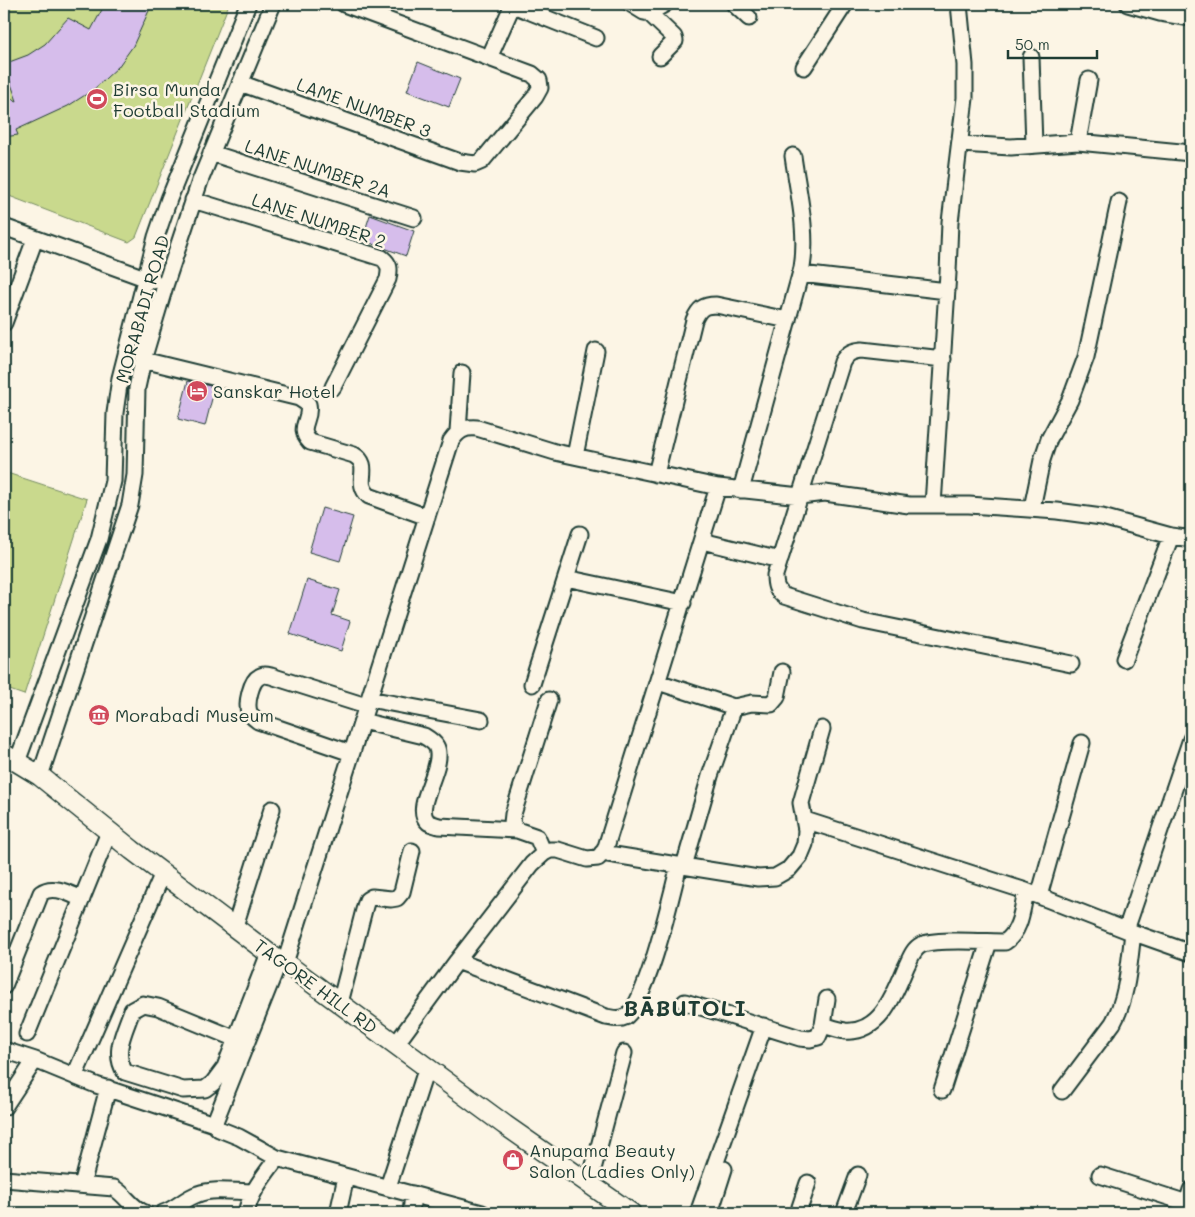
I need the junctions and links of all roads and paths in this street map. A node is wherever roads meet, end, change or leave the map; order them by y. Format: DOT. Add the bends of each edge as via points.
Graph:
graph roads {
  1 [pos="248,4"];
  2 [pos="273,4"];
  3 [pos="344,4"];
  4 [pos="513,4"];
  5 [pos="630,4"];
  6 [pos="665,4"];
  7 [pos="734,4"];
  8 [pos="845,4"];
  9 [pos="959,4"];
  10 [pos="1128,4"];
  11 [pos="649,14"];
  12 [pos="749,18"];
  13 [pos="1191,18"];
  14 [pos="596,38"];
  15 [pos="660,56"];
  16 [pos="1031,57"];
  17 [pos="489,58"];
  18 [pos="804,67"];
  19 [pos="1089,80"];
  20 [pos="240,83"];
  21 [pos="1078,142"];
  22 [pos="960,144"];
  23 [pos="1034,145"];
  24 [pos="211,153"];
  25 [pos="1191,153"];
  26 [pos="793,156"];
  27 [pos="193,200"];
  28 [pos="1119,202"];
  29 [pos="414,218"];
  30 [pos="4,227"];
  31 [pos="35,240"];
  32 [pos="801,274"];
  33 [pos="145,278"];
  34 [pos="165,286"];
  35 [pos="947,291"];
  36 [pos="788,320"];
  37 [pos="4,323"];
  38 [pos="596,351"];
  39 [pos="943,358"];
  40 [pos="143,360"];
  41 [pos="462,373"];
  42 [pos="333,387"];
  43 [pos="458,431"];
  44 [pos="575,456"];
  45 [pos="656,474"];
  46 [pos="718,487"];
  47 [pos="741,490"];
  48 [pos="800,496"];
  49 [pos="933,505"];
  50 [pos="1032,508"];
  51 [pos="427,517"];
  52 [pos="580,534"];
  53 [pos="1171,536"];
  54 [pos="1191,536"];
  55 [pos="702,541"];
  56 [pos="780,560"];
  57 [pos="566,578"];
  58 [pos="683,603"];
  59 [pos="1124,659"];
  60 [pos="1070,664"];
  61 [pos="782,672"];
  62 [pos="658,682"];
  63 [pos="532,684"];
  64 [pos="549,700"];
  65 [pos="367,703"];
  66 [pos="734,707"];
  67 [pos="481,720"];
  68 [pos="362,721"];
  69 [pos="822,728"];
  70 [pos="1191,739"];
  71 [pos="1082,743"];
  72 [pos="351,753"];
  73 [pos="7,757"];
  74 [pos="1186,769"];
  75 [pos="40,776"];
  76 [pos="272,809"];
  77 [pos="804,820"];
  78 [pos="517,830"];
  79 [pos="109,832"];
  80 [pos="412,851"];
  81 [pos="544,853"];
  82 [pos="602,853"];
  83 [pos="682,866"];
  84 [pos="163,873"];
  85 [pos="1032,893"];
  86 [pos="82,899"];
  87 [pos="234,926"];
  88 [pos="1130,931"];
  89 [pos="989,942"];
  90 [pos="1191,953"];
  91 [pos="278,959"];
  92 [pos="457,961"];
  93 [pos="4,986"];
  94 [pos="827,999"];
  95 [pos="685,1002"];
  96 [pos="340,1003"];
  97 [pos="823,1025"];
  98 [pos="764,1026"];
  99 [pos="27,1034"];
  100 [pos="236,1039"];
  101 [pos="396,1044"];
  102 [pos="4,1050"];
  103 [pos="624,1053"];
  104 [pos="35,1060"];
  105 [pos="427,1067"];
  106 [pos="75,1075"];
  107 [pos="108,1088"];
  108 [pos="942,1090"];
  109 [pos="1062,1092"];
  110 [pos="4,1107"];
  111 [pos="214,1124"];
  112 [pos="728,1154"];
  113 [pos="277,1158"];
  114 [pos="858,1174"];
  115 [pos="1100,1175"];
  116 [pos="346,1177"];
  117 [pos="4,1179"];
  118 [pos="808,1183"];
  119 [pos="589,1184"];
  120 [pos="82,1185"];
  121 [pos="388,1187"];
  122 [pos="253,1192"];
  123 [pos="413,1194"];
  124 [pos="1188,1202"];
  125 [pos="145,1213"];
  126 [pos="163,1213"];
  127 [pos="246,1213"];
  128 [pos="338,1213"];
  129 [pos="410,1213"];
  130 [pos="482,1213"];
  131 [pos="631,1213"];
  132 [pos="698,1213"];
  133 [pos="710,1213"];
  134 [pos="798,1213"];
  135 [pos="844,1213"];
  1 -- 33 [label="street, MORABADI ROAD" via="169,199"];
  2 -- 20 [label="street, MORABADI ROAD"];
  3 -- 17 [label="street"];
  4 -- 14 [label="street"];
  4 -- 17 [label="street"];
  5 -- 11 [label="street"];
  6 -- 11 [label="street"];
  7 -- 12 [label="street"];
  8 -- 18 [label="street"];
  9 -- 22 [label="street" via="965,65"];
  10 -- 13 [label="street"];
  11 -- 15 [label="street" via="674,36 675,41"];
  16 -- 23 [label="street"];
  17 -- 20 [label="street, LAME NUMBER 3" via="532,74 539,80 540,88 482,161 475,164 460,162"];
  19 -- 21 [label="street"];
  20 -- 24 [label="street, MORABADI ROAD"];
  21 -- 23 [label="street"];
  21 -- 25 [label="street"];
  22 -- 23 [label="street" via="995,147"];
  22 -- 35 [label="street" via="950,222"];
  24 -- 27 [label="street, MORABADI ROAD"];
  24 -- 29 [label="street, LANE NUMBER 2A"];
  26 -- 32 [label="street" via="804,228"];
  27 -- 34 [label="street, MORABADI ROAD"];
  27 -- 42 [label="street, LANE NUMBER 2" via="382,258 388,263 388,279"];
  28 -- 50 [label="street" via="1086,356 1070,400 1049,438"];
  30 -- 31 [label="street"];
  31 -- 33 [label="street"];
  31 -- 37 [label="street"];
  32 -- 35 [label="street"];
  32 -- 36 [label="street"];
  33 -- 34 [label="street"];
  33 -- 73 [label="street, MORABADI ROAD" via="120,378 115,413 113,481 100,539"];
  34 -- 40 [label="street, MORABADI ROAD"];
  35 -- 39 [label="street"];
  36 -- 45 [label="street" via="716,305 706,305 699,310"];
  36 -- 47 [label="street"];
  38 -- 44 [label="street"];
  39 -- 48 [label="street" via="862,350 846,355"];
  39 -- 49 [label="street"];
  40 -- 51 [label="street" via="299,398 308,404 310,411 303,430 310,442 360,458 363,490 369,496"];
  40 -- 75 [label="street, MORABADI ROAD" via="137,388 135,475 130,504"];
  41 -- 43 [label="street"];
  43 -- 44 [label="street" via="467,427 477,428"];
  43 -- 51 [label="street" via="451,440"];
  44 -- 45 [label="street"];
  45 -- 46 [label="street"];
  46 -- 47 [label="street"];
  46 -- 55 [label="street"];
  47 -- 48 [label="street"];
  48 -- 49 [label="street" via="825,493 909,505"];
  48 -- 56 [label="street"];
  49 -- 50 [label="street"];
  50 -- 53 [label="street" via="1102,517"];
  51 -- 65 [label="street"];
  52 -- 57 [label="street"];
  53 -- 54 [label="street"];
  53 -- 59 [label="street"];
  55 -- 56 [label="street"];
  55 -- 58 [label="street"];
  56 -- 60 [label="street" via="775,584 784,596 863,621"];
  57 -- 58 [label="street"];
  57 -- 63 [label="street"];
  58 -- 62 [label="street"];
  61 -- 66 [label="street" via="777,697 771,704 752,703"];
  62 -- 66 [label="street"];
  62 -- 82 [label="street"];
  64 -- 78 [label="street" via="512,814 512,823"];
  65 -- 67 [label="street"];
  65 -- 68 [label="street"];
  65 -- 72 [label="street" via="271,676 258,677 254,681 248,708 258,720"];
  66 -- 83 [label="street"];
  68 -- 72 [label="street"];
  68 -- 78 [label="street" via="424,736 438,748 439,758 424,804 428,822 439,826"];
  69 -- 77 [label="street" via="803,792"];
  70 -- 74 [label="street"];
  71 -- 85 [label="street"];
  72 -- 91 [label="street"];
  73 -- 75 [label="main road, TAGORE HILL RD"];
  74 -- 88 [label="street"];
  75 -- 79 [label="main road, TAGORE HILL RD"];
  76 -- 87 [label="street"];
  77 -- 83 [label="street" via="805,844 800,856 789,869 775,877 758,878"];
  77 -- 85 [label="street"];
  78 -- 81 [label="street" via="537,837"];
  79 -- 84 [label="main road, TAGORE HILL RD"];
  79 -- 86 [label="street"];
  80 -- 96 [label="street" via="398,898 372,897 367,900"];
  81 -- 82 [label="street" via="558,850 587,859 598,858"];
  81 -- 92 [label="street"];
  82 -- 83 [label="street"];
  83 -- 92 [label="street" via="644,986 625,1017 606,1017"];
  84 -- 87 [label="main road, TAGORE HILL RD"];
  84 -- 106 [label="street"];
  85 -- 88 [label="street"];
  85 -- 89 [label="street" via="1013,937 1004,942"];
  86 -- 93 [label="street" via="53,889 41,893"];
  86 -- 99 [label="street"];
  87 -- 91 [label="main road, TAGORE HILL RD"];
  88 -- 90 [label="street"];
  88 -- 109 [label="street" via="1125,992 1120,1011"];
  89 -- 97 [label="street" via="931,942 919,946 911,956 893,999 872,1024 856,1030"];
  89 -- 108 [label="street"];
  91 -- 96 [label="main road, TAGORE HILL RD"];
  91 -- 100 [label="street"];
  91 -- 111 [label="street"];
  92 -- 101 [label="street"];
  94 -- 97 [label="street"];
  95 -- 98 [label="street"];
  96 -- 101 [label="main road, TAGORE HILL RD"];
  97 -- 98 [label="street" via="818,1037 810,1039"];
  98 -- 132 [label="street"];
  100 -- 100 [label="street" via="225,1067 205,1089 184,1090 125,1072 120,1065 118,1050 132,1010 144,1004"];
  101 -- 105 [label="main road, TAGORE HILL RD"];
  102 -- 104 [label="street"];
  103 -- 119 [label="street"];
  104 -- 106 [label="street"];
  104 -- 110 [label="street"];
  105 -- 119 [label="main road, TAGORE HILL RD"];
  105 -- 121 [label="street"];
  106 -- 107 [label="street"];
  107 -- 111 [label="street"];
  107 -- 120 [label="street"];
  111 -- 113 [label="street"];
  112 -- 133 [label="street"];
  113 -- 116 [label="street"];
  113 -- 122 [label="street"];
  114 -- 135 [label="street"];
  115 -- 124 [label="street"];
  116 -- 121 [label="street"];
  116 -- 128 [label="street"];
  117 -- 120 [label="street"];
  118 -- 134 [label="street"];
  119 -- 131 [label="main road, TAGORE HILL RD"];
  120 -- 125 [label="street" via="114,1188 136,1210"];
  121 -- 123 [label="street"];
  122 -- 126 [label="street" via="209,1191 196,1194"];
  122 -- 127 [label="street"];
  123 -- 129 [label="street"];
  123 -- 130 [label="street"];
}
